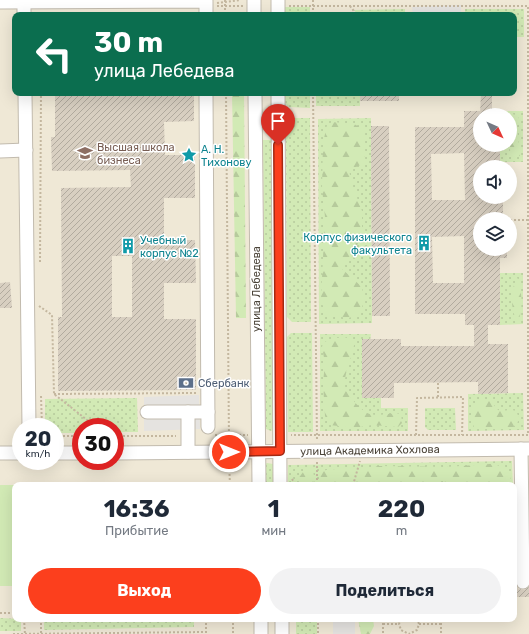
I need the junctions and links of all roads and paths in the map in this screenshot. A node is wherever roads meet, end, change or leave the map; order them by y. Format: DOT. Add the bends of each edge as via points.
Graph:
graph roads {
  1 [pos="225,0"];
  2 [pos="312,0"];
  3 [pos="0,2"];
  4 [pos="24,2"];
  5 [pos="225,6"];
  6 [pos="313,6"];
  7 [pos="350,6"];
  8 [pos="206,7"];
  9 [pos="254,7"];
  10 [pos="278,7"];
  11 [pos="24,12"];
  12 [pos="225,12"];
  13 [pos="313,12"];
  14 [pos="355,12"];
  15 [pos="529,65"];
  16 [pos="25,96"];
  17 [pos="41,96"];
  18 [pos="206,96"];
  19 [pos="226,96"];
  20 [pos="254,96"];
  21 [pos="278,96"];
  22 [pos="313,96"];
  23 [pos="255,112"];
  24 [pos="278,114"];
  25 [pos="26,150"];
  26 [pos="0,151"];
  27 [pos="517,220"];
  28 [pos="529,220"];
  29 [pos="38,268"];
  30 [pos="39,298"];
  31 [pos="39,306"];
  32 [pos="39,314"];
  33 [pos="279,329"];
  34 [pos="257,330"];
  35 [pos="438,383"];
  36 [pos="41,389"];
  37 [pos="200,393"];
  38 [pos="54,394"];
  39 [pos="438,397"];
  40 [pos="147,412"];
  41 [pos="188,412"];
  42 [pos="208,412"];
  43 [pos="29,418"];
  44 [pos="42,418"];
  45 [pos="85,418"];
  46 [pos="209,431"];
  47 [pos="229,435"];
  48 [pos="259,435"];
  49 [pos="280,435"];
  50 [pos="317,435"];
  51 [pos="416,435"];
  52 [pos="462,435"];
  53 [pos="124,436"];
  54 [pos="188,436"];
  55 [pos="525,449"];
  56 [pos="280,451"];
  57 [pos="317,451"];
  58 [pos="124,452"];
  59 [pos="188,452"];
  60 [pos="229,452"];
  61 [pos="259,452"];
  62 [pos="0,453"];
  63 [pos="12,453"];
  64 [pos="361,459"];
  65 [pos="291,477"];
  66 [pos="230,482"];
  67 [pos="259,482"];
  68 [pos="280,482"];
  69 [pos="294,482"];
  70 [pos="317,482"];
  71 [pos="354,482"];
  72 [pos="523,582"];
  73 [pos="0,613"];
  74 [pos="12,613"];
  75 [pos="24,622"];
  76 [pos="40,622"];
  77 [pos="206,622"];
  78 [pos="233,622"];
  79 [pos="261,622"];
  80 [pos="282,622"];
  81 [pos="318,622"];
  82 [pos="382,624"];
  83 [pos="399,624"];
  84 [pos="419,624"];
  85 [pos="441,624"];
  86 [pos="206,633"];
  87 [pos="13,634"];
  88 [pos="24,634"];
  89 [pos="41,634"];
  90 [pos="233,634"];
  91 [pos="261,634"];
  92 [pos="282,634"];
  93 [pos="318,634"];
  94 [pos="382,634"];
  95 [pos="441,634"];
  1 -- 5 [label="path"];
  2 -- 6 [label="path"];
  3 -- 4 [label="street"];
  4 -- 8 [label="street"];
  4 -- 11 [label="street"];
  5 -- 8 [label="path"];
  5 -- 9 [label="path"];
  5 -- 12 [label="path"];
  6 -- 7 [label="path"];
  6 -- 10 [label="path"];
  6 -- 13 [label="path"];
  7 -- 14 [label="path"];
  7 -- 15 [label="path" via="528,6"];
  15 -- 28 [label="path"];
  16 -- 25 [label="street"];
  17 -- 29 [label="path" via="41,258"];
  18 -- 42 [label="street"];
  19 -- 47 [label="path"];
  20 -- 23 [label="street, улица Лебедева"];
  21 -- 24 [label="street, улица Лебедева"];
  22 -- 50 [label="path"];
  23 -- 24 [label="street" via="266,118"];
  23 -- 34 [label="street, улица Лебедева"];
  24 -- 33 [label="street, улица Лебедева"];
  25 -- 26 [label="street"];
  25 -- 43 [label="street"];
  27 -- 28 [label="path"];
  28 -- 52 [label="path" via="528,435"];
  30 -- 31 [label="path"];
  31 -- 32 [label="path"];
  31 -- 38 [label="path" via="52,316"];
  33 -- 34 [label="street"];
  33 -- 49 [label="street, улица Лебедева"];
  34 -- 48 [label="street, улица Лебедева"];
  35 -- 39 [label="path"];
  36 -- 44 [label="path"];
  37 -- 38 [label="path"];
  38 -- 45 [label="path"];
  39 -- 51 [label="path" via="416,398"];
  39 -- 52 [label="path" via="463,397"];
  40 -- 41 [label="street"];
  41 -- 42 [label="street"];
  41 -- 54 [label="street"];
  42 -- 46 [label="street"];
  46 -- 47 [label="path"];
  47 -- 48 [label="path"];
  47 -- 60 [label="path"];
  48 -- 61 [label="street, улица Лебедева"];
  49 -- 50 [label="path"];
  49 -- 56 [label="street, улица Лебедева"];
  50 -- 51 [label="path"];
  50 -- 57 [label="path"];
  51 -- 52 [label="path"];
  53 -- 54 [label="path"];
  54 -- 59 [label="street"];
  55 -- 57 [label="street, улица Академика Хохлова"];
  55 -- 72 [label="street"];
  56 -- 57 [label="street, улица Академика Хохлова"];
  56 -- 61 [label="street, улица Академика Хохлова"];
  56 -- 68 [label="street, улица Лебедева"];
  57 -- 70 [label="path"];
  58 -- 59 [label="street, улица Академика Хохлова"];
  59 -- 60 [label="street, улица Академика Хохлова"];
  60 -- 61 [label="street, улица Академика Хохлова"];
  60 -- 66 [label="path"];
  61 -- 67 [label="street, улица Лебедева"];
  62 -- 63 [label="street"];
  64 -- 71 [label="path"];
  65 -- 69 [label="path"];
  73 -- 74 [label="path"];
  75 -- 88 [label="path"];
  76 -- 89 [label="path"];
  77 -- 86 [label="path"];
  78 -- 90 [label="path"];
  79 -- 91 [label="street"];
  80 -- 92 [label="street"];
  81 -- 93 [label="path"];
  82 -- 83 [label="path"];
  82 -- 94 [label="path"];
  83 -- 84 [label="path" via="401,630 409,634 417,630"];
  84 -- 85 [label="path"];
  85 -- 95 [label="path"];
  86 -- 89 [label="path"];
  87 -- 88 [label="path"];
  88 -- 89 [label="path"];
}
